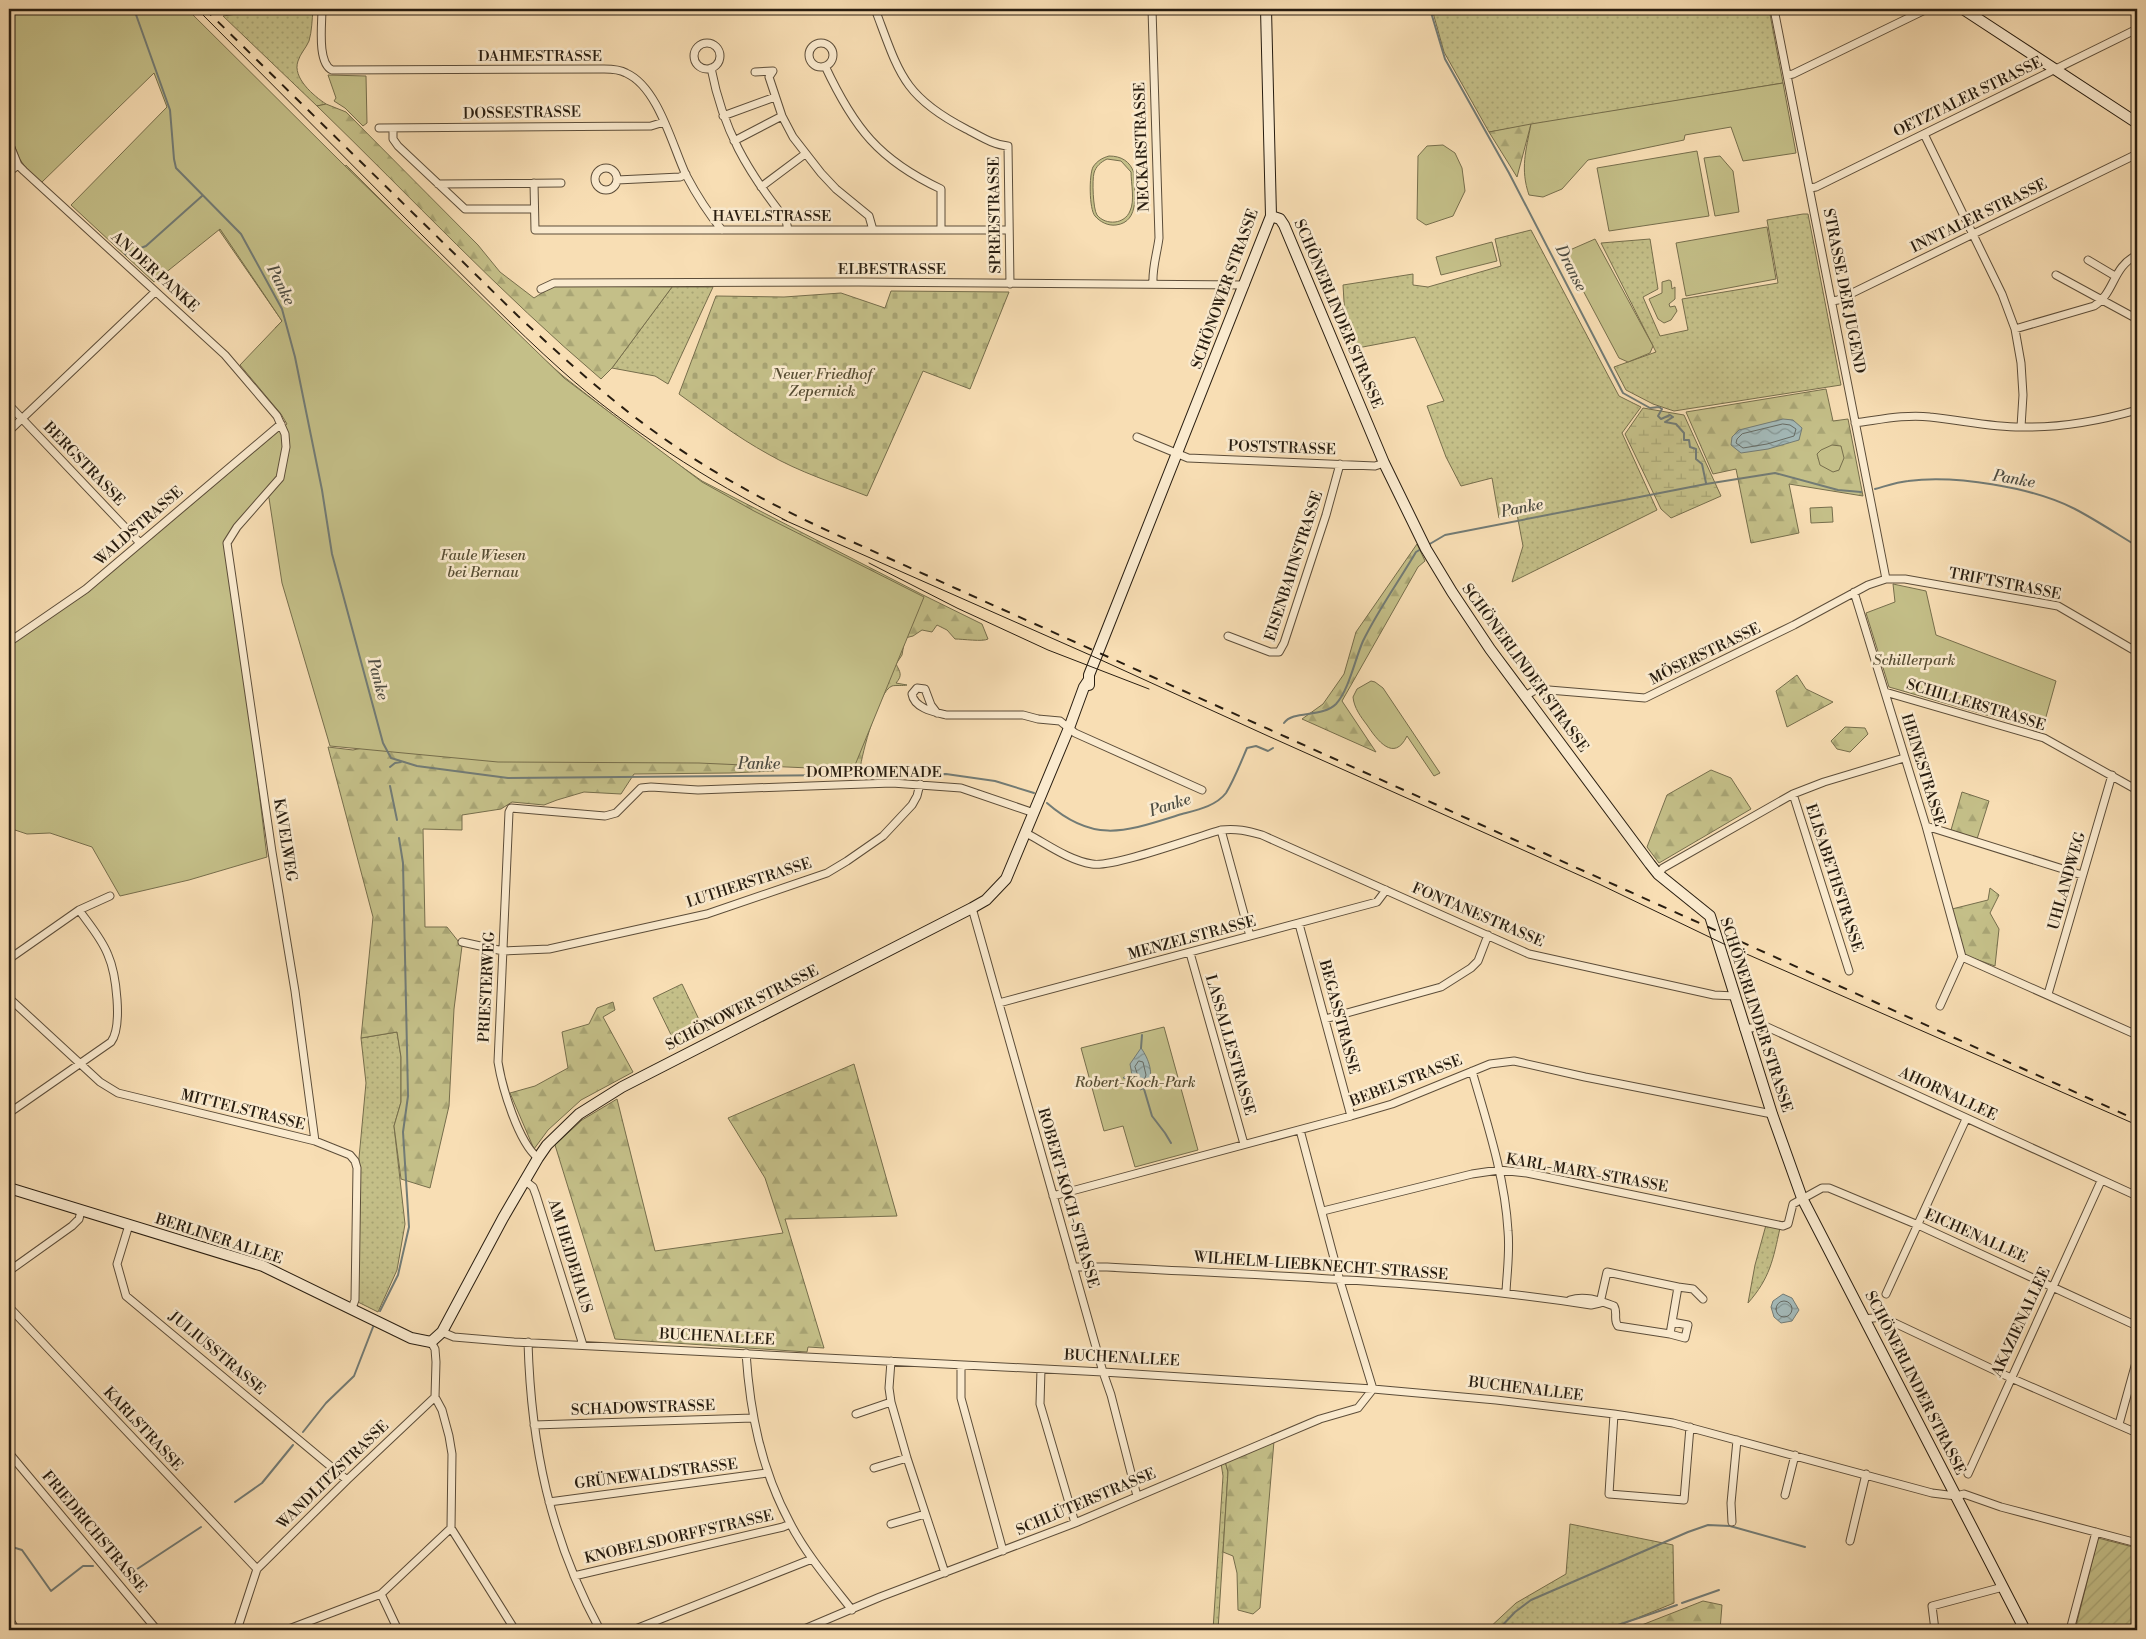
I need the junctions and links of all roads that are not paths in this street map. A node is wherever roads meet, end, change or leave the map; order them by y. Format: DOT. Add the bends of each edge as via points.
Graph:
graph roads {
  1 [pos="322,9"];
  2 [pos="406,9"];
  3 [pos="875,9"];
  4 [pos="1152,9"];
  5 [pos="1266,9"];
  6 [pos="1774,9"];
  7 [pos="1927,9"];
  8 [pos="1963,9"];
  9 [pos="2137,29"];
  10 [pos="825,66"];
  11 [pos="711,68"];
  12 [pos="2056,70"];
  13 [pos="755,72"];
  14 [pos="1788,75"];
  15 [pos="775,97"];
  16 [pos="723,116"];
  17 [pos="782,116"];
  18 [pos="664,122"];
  19 [pos="2137,123"];
  20 [pos="379,128"];
  21 [pos="393,128"];
  22 [pos="1924,134"];
  23 [pos="734,141"];
  24 [pos="9,143"];
  25 [pos="805,154"];
  26 [pos="2137,154"];
  27 [pos="18,165"];
  28 [pos="9,172"];
  29 [pos="686,174"];
  30 [pos="617,180"];
  31 [pos="534,183"];
  32 [pos="561,183"];
  33 [pos="438,184"];
  34 [pos="761,187"];
  35 [pos="1810,188"];
  36 [pos="534,209"];
  37 [pos="1271,216"];
  38 [pos="722,230"];
  39 [pos="788,230"];
  40 [pos="873,230"];
  41 [pos="942,230"];
  42 [pos="1009,230"];
  43 [pos="1974,234"];
  44 [pos="2137,256"];
  45 [pos="2088,260"];
  46 [pos="2056,275"];
  47 [pos="2115,276"];
  48 [pos="1010,284"];
  49 [pos="1153,284"];
  50 [pos="1245,285"];
  51 [pos="541,289"];
  52 [pos="155,292"];
  53 [pos="2103,300"];
  54 [pos="1832,301"];
  55 [pos="2137,319"];
  56 [pos="2015,329"];
  57 [pos="9,405"];
  58 [pos="2137,410"];
  59 [pos="22,419"];
  60 [pos="1855,423"];
  61 [pos="281,424"];
  62 [pos="2021,427"];
  63 [pos="9,431"];
  64 [pos="1137,437"];
  65 [pos="1178,454"];
  66 [pos="1384,462"];
  67 [pos="1340,464"];
  68 [pos="140,543"];
  69 [pos="1886,579"];
  70 [pos="1854,592"];
  71 [pos="1228,636"];
  72 [pos="9,642"];
  73 [pos="2137,652"];
  74 [pos="1885,692"];
  75 [pos="1525,696"];
  76 [pos="937,713"];
  77 [pos="1070,728"];
  78 [pos="1904,758"];
  79 [pos="2112,775"];
  80 [pos="920,784"];
  81 [pos="1202,790"];
  82 [pos="2137,790"];
  83 [pos="1793,794"];
  84 [pos="511,808"];
  85 [pos="1034,813"];
  86 [pos="1926,826"];
  87 [pos="1221,830"];
  88 [pos="1026,833"];
  89 [pos="1658,874"];
  90 [pos="2082,875"];
  91 [pos="1386,890"];
  92 [pos="110,896"];
  93 [pos="972,908"];
  94 [pos="79,910"];
  95 [pos="1299,924"];
  96 [pos="1250,936"];
  97 [pos="1488,936"];
  98 [pos="462,942"];
  99 [pos="503,951"];
  100 [pos="1190,953"];
  101 [pos="1962,957"];
  102 [pos="9,959"];
  103 [pos="1849,970"];
  104 [pos="2048,994"];
  105 [pos="1735,996"];
  106 [pos="9,998"];
  107 [pos="999,1003"];
  108 [pos="1940,1006"];
  109 [pos="1325,1020"];
  110 [pos="1744,1029"];
  111 [pos="2137,1035"];
  112 [pos="80,1064"];
  113 [pos="1472,1071"];
  114 [pos="9,1113"];
  115 [pos="1772,1114"];
  116 [pos="1351,1116"];
  117 [pos="1966,1118"];
  118 [pos="1300,1130"];
  119 [pos="315,1141"];
  120 [pos="1244,1144"];
  121 [pos="538,1158"];
  122 [pos="1499,1170"];
  123 [pos="524,1180"];
  124 [pos="2101,1180"];
  125 [pos="9,1188"];
  126 [pos="1053,1196"];
  127 [pos="2137,1196"];
  128 [pos="1802,1198"];
  129 [pos="81,1211"];
  130 [pos="1323,1212"];
  131 [pos="128,1225"];
  132 [pos="1918,1225"];
  133 [pos="1073,1267"];
  134 [pos="9,1271"];
  135 [pos="1340,1281"];
  136 [pos="2053,1286"];
  137 [pos="1678,1287"];
  138 [pos="1506,1292"];
  139 [pos="1886,1294"];
  140 [pos="1703,1299"];
  141 [pos="1600,1303"];
  142 [pos="9,1307"];
  143 [pos="352,1308"];
  144 [pos="1864,1319"];
  145 [pos="1672,1322"];
  146 [pos="2137,1326"];
  147 [pos="1670,1334"];
  148 [pos="437,1337"];
  149 [pos="411,1338"];
  150 [pos="528,1342"];
  151 [pos="583,1345"];
  152 [pos="746,1353"];
  153 [pos="2137,1359"];
  154 [pos="891,1361"];
  155 [pos="961,1364"];
  156 [pos="1041,1369"];
  157 [pos="1103,1372"];
  158 [pos="2011,1378"];
  159 [pos="1373,1388"];
  160 [pos="435,1397"];
  161 [pos="892,1402"];
  162 [pos="856,1414"];
  163 [pos="1614,1414"];
  164 [pos="753,1418"];
  165 [pos="2119,1424"];
  166 [pos="534,1425"];
  167 [pos="1690,1427"];
  168 [pos="2137,1433"];
  169 [pos="1737,1440"];
  170 [pos="9,1452"];
  171 [pos="1795,1455"];
  172 [pos="907,1458"];
  173 [pos="874,1468"];
  174 [pos="767,1473"];
  175 [pos="1866,1474"];
  176 [pos="1968,1474"];
  177 [pos="347,1480"];
  178 [pos="1785,1495"];
  179 [pos="1138,1496"];
  180 [pos="1956,1496"];
  181 [pos="549,1502"];
  182 [pos="925,1514"];
  183 [pos="1732,1522"];
  184 [pos="1075,1523"];
  185 [pos="790,1524"];
  186 [pos="891,1524"];
  187 [pos="451,1528"];
  188 [pos="2096,1532"];
  189 [pos="1850,1541"];
  190 [pos="2137,1543"];
  191 [pos="1003,1551"];
  192 [pos="812,1559"];
  193 [pos="257,1569"];
  194 [pos="945,1573"];
  195 [pos="574,1576"];
  196 [pos="2002,1587"];
  197 [pos="381,1594"];
  198 [pos="852,1610"];
  199 [pos="9,1619"];
  200 [pos="16,1630"];
  201 [pos="157,1630"];
  202 [pos="237,1630"];
  203 [pos="286,1630"];
  204 [pos="398,1630"];
  205 [pos="515,1630"];
  206 [pos="600,1630"];
  207 [pos="633,1630"];
  208 [pos="802,1630"];
  209 [pos="1935,1630"];
  210 [pos="2025,1630"];
  211 [pos="2070,1630"];
  1 -- 2 [label="street"];
  1 -- 18 [label="street, DAHMESTRASSE" via="322,58 326,67 332,70 617,70 632,76 655,103"];
  3 -- 42 [label="street, SPREESTRASSE" via="897,68 926,105 988,141 1008,146"];
  4 -- 49 [label="street, NECKARSTRASSE" via="1159,238 1152,268"];
  5 -- 37 [label="street, SCHÖNOWER STRASSE"];
  6 -- 14 [label="street, STRASSE DER JUGEND"];
  7 -- 14 [label="street"];
  8 -- 12 [label="street"];
  9 -- 12 [label="street, OETZTALER STRASSE"];
  10 -- 41 [label="street" via="839,96 872,143 916,178 941,189"];
  11 -- 16 [label="street"];
  12 -- 19 [label="street"];
  12 -- 22 [label="street, OETZTALER STRASSE"];
  13 -- 15 [label="street" via="773,71 769,77"];
  14 -- 35 [label="street, STRASSE DER JUGEND"];
  15 -- 16 [label="street"];
  15 -- 17 [label="street"];
  16 -- 23 [label="street"];
  17 -- 23 [label="street"];
  17 -- 25 [label="street"];
  18 -- 21 [label="street, DOSSESTRASSE" via="651,126"];
  18 -- 29 [label="street, DAHMESTRASSE"];
  20 -- 21 [label="street, DOSSESTRASSE"];
  21 -- 33 [label="street" via="393,139 398,146"];
  22 -- 35 [label="street, OETZTALER STRASSE"];
  22 -- 43 [label="street"];
  23 -- 34 [label="street"];
  24 -- 27 [label="street, AN DER PANKE"];
  25 -- 34 [label="street"];
  25 -- 40 [label="street" via="836,189 869,216"];
  26 -- 43 [label="street, INNTALER STRASSE"];
  27 -- 28 [label="street"];
  27 -- 52 [label="street, AN DER PANKE"];
  29 -- 30 [label="street"];
  29 -- 38 [label="street, DAHMESTRASSE" via="710,216"];
  31 -- 32 [label="street"];
  31 -- 33 [label="street"];
  31 -- 36 [label="street"];
  33 -- 36 [label="street" via="464,209"];
  34 -- 39 [label="street" via="786,220"];
  35 -- 54 [label="street, STRASSE DER JUGEND"];
  36 -- 38 [label="street, HAVELSTRASSE" via="535,230"];
  37 -- 50 [label="street, SCHÖNOWER STRASSE"];
  37 -- 66 [label="street, SCHÖNERLINDER STRASSE" via="1280,219 1284,225"];
  38 -- 39 [label="street, HAVELSTRASSE"];
  39 -- 40 [label="street, HAVELSTRASSE"];
  40 -- 41 [label="street, HAVELSTRASSE"];
  41 -- 42 [label="street, HAVELSTRASSE"];
  42 -- 48 [label="street, SPREESTRASSE"];
  43 -- 54 [label="street, INNTALER STRASSE"];
  43 -- 56 [label="street"];
  44 -- 47 [label="street" via="2127,260"];
  45 -- 47 [label="street"];
  46 -- 53 [label="street"];
  47 -- 53 [label="street"];
  48 -- 49 [label="street, ELBESTRASSE"];
  48 -- 51 [label="street, ELBESTRASSE" via="573,283 554,284"];
  49 -- 50 [label="street, ELBESTRASSE"];
  50 -- 65 [label="street, SCHÖNOWER STRASSE"];
  52 -- 59 [label="street"];
  52 -- 61 [label="street, AN DER PANKE" via="225,355"];
  53 -- 55 [label="street"];
  53 -- 56 [label="street" via="2083,310"];
  54 -- 60 [label="street, STRASSE DER JUGEND"];
  56 -- 62 [label="street" via="2021,363"];
  57 -- 59 [label="street, BERGSTRASSE"];
  58 -- 62 [label="street" via="2078,424"];
  59 -- 63 [label="street"];
  59 -- 68 [label="street, BERGSTRASSE"];
  60 -- 62 [label="street" via="1928,417"];
  60 -- 69 [label="street, STRASSE DER JUGEND"];
  61 -- 68 [label="street, WALDSTRASSE"];
  61 -- 119 [label="street, KAVELWEG" via="286,447 280,478 227,543"];
  64 -- 65 [label="street"];
  65 -- 67 [label="street, POSTSTRASSE" via="1188,458"];
  65 -- 77 [label="street, SCHÖNOWER STRASSE"];
  66 -- 67 [label="street, POSTSTRASSE" via="1375,466"];
  66 -- 75 [label="street, SCHÖNERLINDER STRASSE" via="1425,547 1452,592"];
  67 -- 71 [label="street, EISENBAHNSTRASSE" via="1279,652 1270,652"];
  68 -- 72 [label="street, WALDSTRASSE" via="86,589"];
  69 -- 70 [label="street, MÖSERSTRASSE"];
  69 -- 73 [label="street, TRIFTSTRASSE" via="1906,579 2058,606"];
  70 -- 74 [label="street, HEINESTRASSE"];
  70 -- 75 [label="street, MÖSERSTRASSE" via="1645,698 1537,689"];
  74 -- 78 [label="street, HEINESTRASSE"];
  74 -- 79 [label="street, SCHILLERSTRASSE" via="2044,738"];
  75 -- 89 [label="street, SCHÖNERLINDER STRASSE"];
  76 -- 77 [label="street" via="1015,714 1060,721"];
  77 -- 81 [label="street" via="1082,737"];
  77 -- 85 [label="street, SCHÖNOWER STRASSE"];
  78 -- 83 [label="street"];
  78 -- 86 [label="street, HEINESTRASSE"];
  79 -- 82 [label="street, SCHILLERSTRASSE"];
  79 -- 90 [label="street, UHLANDWEG"];
  80 -- 84 [label="street, DOMPROMENADE" via="698,790 651,787 642,788 616,814 605,816"];
  80 -- 85 [label="street, DOMPROMENADE" via="961,788"];
  80 -- 99 [label="street, LUTHERSTRASSE" via="912,805 884,836 827,872 707,914 549,949"];
  83 -- 89 [label="street" via="1663,868"];
  83 -- 103 [label="street, ELISABETHSTRASSE"];
  84 -- 99 [label="street, PRIESTERWEG"];
  85 -- 88 [label="street, SCHÖNOWER STRASSE"];
  86 -- 90 [label="street"];
  86 -- 101 [label="street, HEINESTRASSE"];
  87 -- 88 [label="street, FONTANESTRASSE" via="1094,865"];
  87 -- 91 [label="street, FONTANESTRASSE" via="1235,829 1262,835"];
  87 -- 96 [label="street"];
  88 -- 93 [label="street, SCHÖNOWER STRASSE" via="1006,879 986,900"];
  89 -- 105 [label="street, SCHÖNERLINDER STRASSE" via="1710,916"];
  90 -- 104 [label="street, UHLANDWEG"];
  91 -- 95 [label="street, MENZELSTRASSE" via="1377,902"];
  91 -- 97 [label="street, FONTANESTRASSE"];
  92 -- 94 [label="street"];
  93 -- 107 [label="street, ROBERT-KOCH-STRASSE"];
  93 -- 121 [label="street, SCHÖNOWER STRASSE" via="622,1087 579,1114"];
  94 -- 102 [label="street"];
  94 -- 112 [label="street" via="108,954 114,972 117,1031 111,1042"];
  95 -- 96 [label="street, MENZELSTRASSE"];
  95 -- 109 [label="street, BEGASSTRASSE"];
  96 -- 100 [label="street, MENZELSTRASSE"];
  97 -- 105 [label="street, FONTANESTRASSE" via="1529,954 1559,962 1714,995"];
  97 -- 109 [label="street" via="1478,961 1440,987"];
  98 -- 99 [label="street, LUTHERSTRASSE"];
  99 -- 121 [label="street, PRIESTERWEG" via="498,1062 510,1108 529,1150"];
  100 -- 107 [label="street, MENZELSTRASSE"];
  100 -- 120 [label="street, LASSALLESTRASSE"];
  101 -- 104 [label="street"];
  101 -- 108 [label="street"];
  104 -- 111 [label="street"];
  105 -- 110 [label="street, SCHÖNERLINDER STRASSE"];
  106 -- 112 [label="street, MITTELSTRASSE"];
  107 -- 126 [label="street, ROBERT-KOCH-STRASSE"];
  109 -- 116 [label="street, BEGASSTRASSE"];
  110 -- 115 [label="street, SCHÖNERLINDER STRASSE"];
  110 -- 117 [label="street, AHORNALLEE" via="1766,1026"];
  112 -- 114 [label="street"];
  112 -- 119 [label="street, MITTELSTRASSE" via="109,1088 128,1096"];
  113 -- 115 [label="street, BEBELSTRASSE" via="1490,1064 1514,1061"];
  113 -- 116 [label="street, BEBELSTRASSE" via="1392,1104"];
  113 -- 122 [label="street"];
  115 -- 128 [label="street, SCHÖNERLINDER STRASSE"];
  116 -- 118 [label="street, BEBELSTRASSE"];
  117 -- 124 [label="street, AHORNALLEE"];
  117 -- 132 [label="street"];
  118 -- 120 [label="street, BEBELSTRASSE"];
  118 -- 130 [label="street"];
  119 -- 143 [label="street, MITTELSTRASSE" via="350,1155 355,1161 355,1300"];
  120 -- 126 [label="street, BEBELSTRASSE"];
  121 -- 123 [label="street, SCHÖNOWER STRASSE"];
  122 -- 128 [label="street, KARL-MARX-STRASSE" via="1783,1226 1788,1224 1793,1204"];
  122 -- 130 [label="street, KARL-MARX-STRASSE"];
  122 -- 138 [label="street" via="1509,1232"];
  123 -- 148 [label="street, SCHÖNOWER STRASSE"];
  123 -- 151 [label="street, AM HEIDEHAUS" via="533,1187 536,1195"];
  124 -- 127 [label="street, AHORNALLEE"];
  124 -- 136 [label="street, AKAZIENALLEE"];
  125 -- 129 [label="street, BERLINER ALLEE"];
  126 -- 133 [label="street, ROBERT-KOCH-STRASSE"];
  128 -- 132 [label="street, EICHENALLEE" via="1828,1188"];
  128 -- 144 [label="street, SCHÖNERLINDER STRASSE"];
  129 -- 131 [label="street, BERLINER ALLEE"];
  129 -- 134 [label="street" via="72,1226"];
  130 -- 135 [label="street"];
  131 -- 143 [label="street, BERLINER ALLEE" via="263,1266"];
  131 -- 177 [label="street, JULIUSSTRASSE" via="116,1264 126,1296"];
  132 -- 136 [label="street, EICHENALLEE"];
  132 -- 139 [label="street"];
  133 -- 135 [label="street, WILHELM-LIEBKNECHT-STRASSE"];
  133 -- 157 [label="street, ROBERT-KOCH-STRASSE"];
  135 -- 138 [label="street, WILHELM-LIEBKNECHT-STRASSE"];
  135 -- 159 [label="street"];
  136 -- 146 [label="street, EICHENALLEE"];
  136 -- 158 [label="street, AKAZIENALLEE"];
  137 -- 140 [label="street" via="1693,1289"];
  137 -- 141 [label="street" via="1607,1272"];
  137 -- 145 [label="street"];
  138 -- 141 [label="street, WILHELM-LIEBKNECHT-STRASSE" via="1567,1301 1580,1297"];
  141 -- 147 [label="street" via="1615,1308 1618,1326"];
  142 -- 193 [label="street, KARLSTRASSE"];
  143 -- 149 [label="street, BERLINER ALLEE"];
  144 -- 158 [label="street" via="1882,1317"];
  144 -- 180 [label="street, SCHÖNERLINDER STRASSE"];
  145 -- 147 [label="street"];
  145 -- 147 [label="street" via="1688,1325 1685,1338"];
  148 -- 149 [label="street, BUCHENALLEE"];
  148 -- 150 [label="street, BUCHENALLEE"];
  148 -- 160 [label="street"];
  150 -- 151 [label="street, BUCHENALLEE"];
  150 -- 166 [label="street"];
  151 -- 152 [label="street, BUCHENALLEE"];
  152 -- 154 [label="street, BUCHENALLEE"];
  152 -- 164 [label="street"];
  153 -- 165 [label="street"];
  154 -- 155 [label="street, BUCHENALLEE"];
  154 -- 161 [label="street" via="889,1388"];
  155 -- 156 [label="street, BUCHENALLEE"];
  155 -- 191 [label="street" via="961,1398"];
  156 -- 157 [label="street, BUCHENALLEE"];
  156 -- 184 [label="street" via="1040,1404"];
  157 -- 159 [label="street, BUCHENALLEE"];
  157 -- 179 [label="street, ROBERT-KOCH-STRASSE"];
  158 -- 165 [label="street"];
  158 -- 176 [label="street, AKAZIENALLEE"];
  159 -- 163 [label="street, BUCHENALLEE"];
  159 -- 179 [label="street, SCHLÜTERSTRASSE" via="1358,1408 1320,1419"];
  160 -- 177 [label="street, WANDLITZSTRASSE"];
  160 -- 187 [label="street" via="442,1410 452,1454"];
  161 -- 162 [label="street"];
  161 -- 172 [label="street"];
  163 -- 167 [label="street, BUCHENALLEE"];
  163 -- 167 [label="street" via="1609,1494 1684,1500"];
  164 -- 166 [label="street, SCHADOWSTRASSE"];
  164 -- 174 [label="street"];
  165 -- 168 [label="street"];
  166 -- 181 [label="street"];
  167 -- 169 [label="street, BUCHENALLEE"];
  169 -- 171 [label="street, BUCHENALLEE"];
  169 -- 183 [label="street"];
  170 -- 201 [label="street, FRIEDRICHSTRASSE"];
  171 -- 175 [label="street, BUCHENALLEE"];
  171 -- 178 [label="street"];
  172 -- 173 [label="street"];
  172 -- 182 [label="street"];
  174 -- 181 [label="street, GRÜNEWALDSTRASSE"];
  174 -- 185 [label="street"];
  175 -- 180 [label="street, BUCHENALLEE"];
  175 -- 189 [label="street"];
  177 -- 193 [label="street, WANDLITZSTRASSE"];
  179 -- 184 [label="street, SCHLÜTERSTRASSE"];
  180 -- 188 [label="street, BUCHENALLEE" via="1964,1494"];
  180 -- 196 [label="street, SCHÖNERLINDER STRASSE"];
  181 -- 195 [label="street"];
  182 -- 186 [label="street"];
  182 -- 194 [label="street"];
  184 -- 191 [label="street, SCHLÜTERSTRASSE"];
  185 -- 192 [label="street"];
  185 -- 195 [label="street, KNOBELSDORFFSTRASSE"];
  187 -- 197 [label="street"];
  187 -- 205 [label="street"];
  188 -- 190 [label="street, BUCHENALLEE"];
  188 -- 211 [label="street"];
  191 -- 194 [label="street, SCHLÜTERSTRASSE"];
  192 -- 198 [label="street"];
  192 -- 207 [label="street"];
  193 -- 202 [label="street, WANDLITZSTRASSE"];
  194 -- 198 [label="street, SCHLÜTERSTRASSE"];
  195 -- 206 [label="street"];
  196 -- 209 [label="street" via="1932,1606"];
  196 -- 210 [label="street, SCHÖNERLINDER STRASSE"];
  197 -- 203 [label="street"];
  197 -- 204 [label="street"];
  198 -- 208 [label="street, SCHLÜTERSTRASSE"];
  199 -- 200 [label="street"];
}
